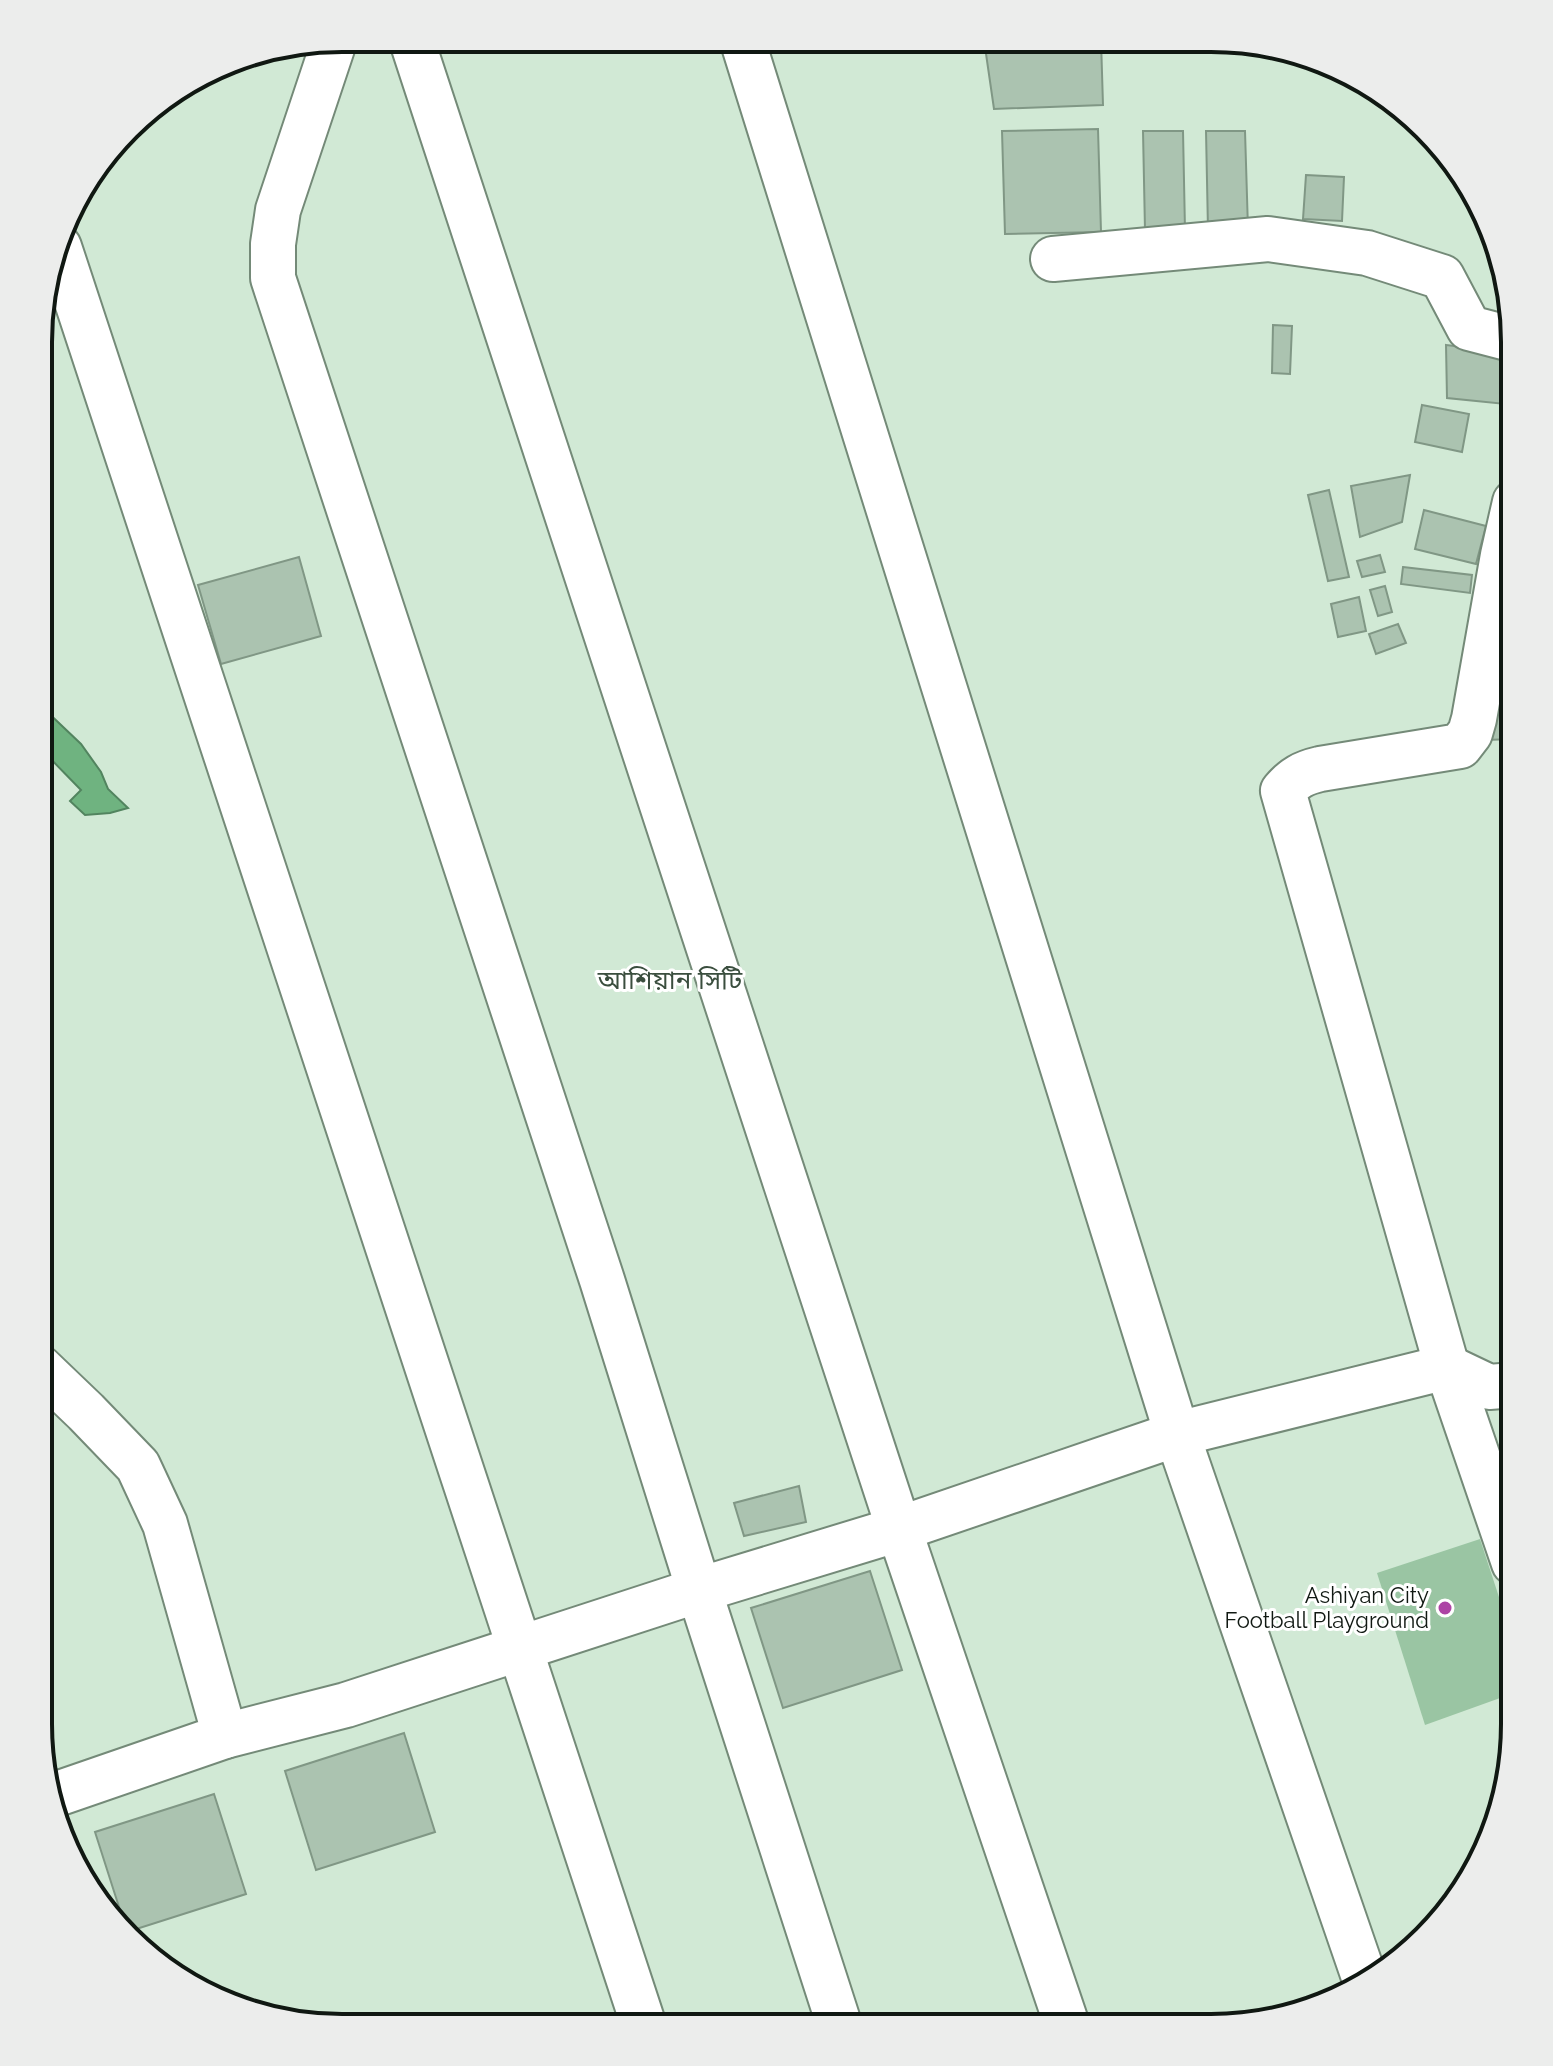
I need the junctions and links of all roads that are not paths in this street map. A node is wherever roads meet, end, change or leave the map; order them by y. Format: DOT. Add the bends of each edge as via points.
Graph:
graph roads {
  1 [pos="416,52"];
  2 [pos="746,52"];
  3 [pos="330,53"];
  4 [pos="1053,259"];
  5 [pos="64,261"];
  6 [pos="1501,336"];
  7 [pos="1501,566"];
  8 [pos="1447,1367"];
  9 [pos="52,1379"];
  10 [pos="1501,1386"];
  11 [pos="1177,1434"];
  12 [pos="1501,1525"];
  13 [pos="899,1529"];
  14 [pos="699,1590"];
  15 [pos="519,1649"];
  16 [pos="225,1736"];
  17 [pos="61,1793"];
  18 [pos="1362,1971"];
  19 [pos="640,2014"];
  20 [pos="836,2014"];
  21 [pos="1063,2014"];
  1 -- 13 [label="street"];
  2 -- 11 [label="street"];
  3 -- 14 [label="street" via="278,210 273,278"];
  4 -- 6 [label="street" via="1268,239 1367,253 1442,277 1469,328"];
  5 -- 15 [label="street"];
  7 -- 8 [label="street" via="1474,719 1460,746 1320,769 1302,774 1283,791"];
  8 -- 10 [label="street" via="1489,1387"];
  8 -- 11 [label="street"];
  8 -- 12 [label="street"];
  9 -- 16 [label="street" via="138,1466 165,1524"];
  11 -- 13 [label="street"];
  11 -- 18 [label="street"];
  13 -- 14 [label="street"];
  13 -- 21 [label="street"];
  14 -- 15 [label="street"];
  14 -- 20 [label="street"];
  15 -- 16 [label="street" via="346,1705"];
  15 -- 19 [label="street"];
  16 -- 17 [label="street"];
}
